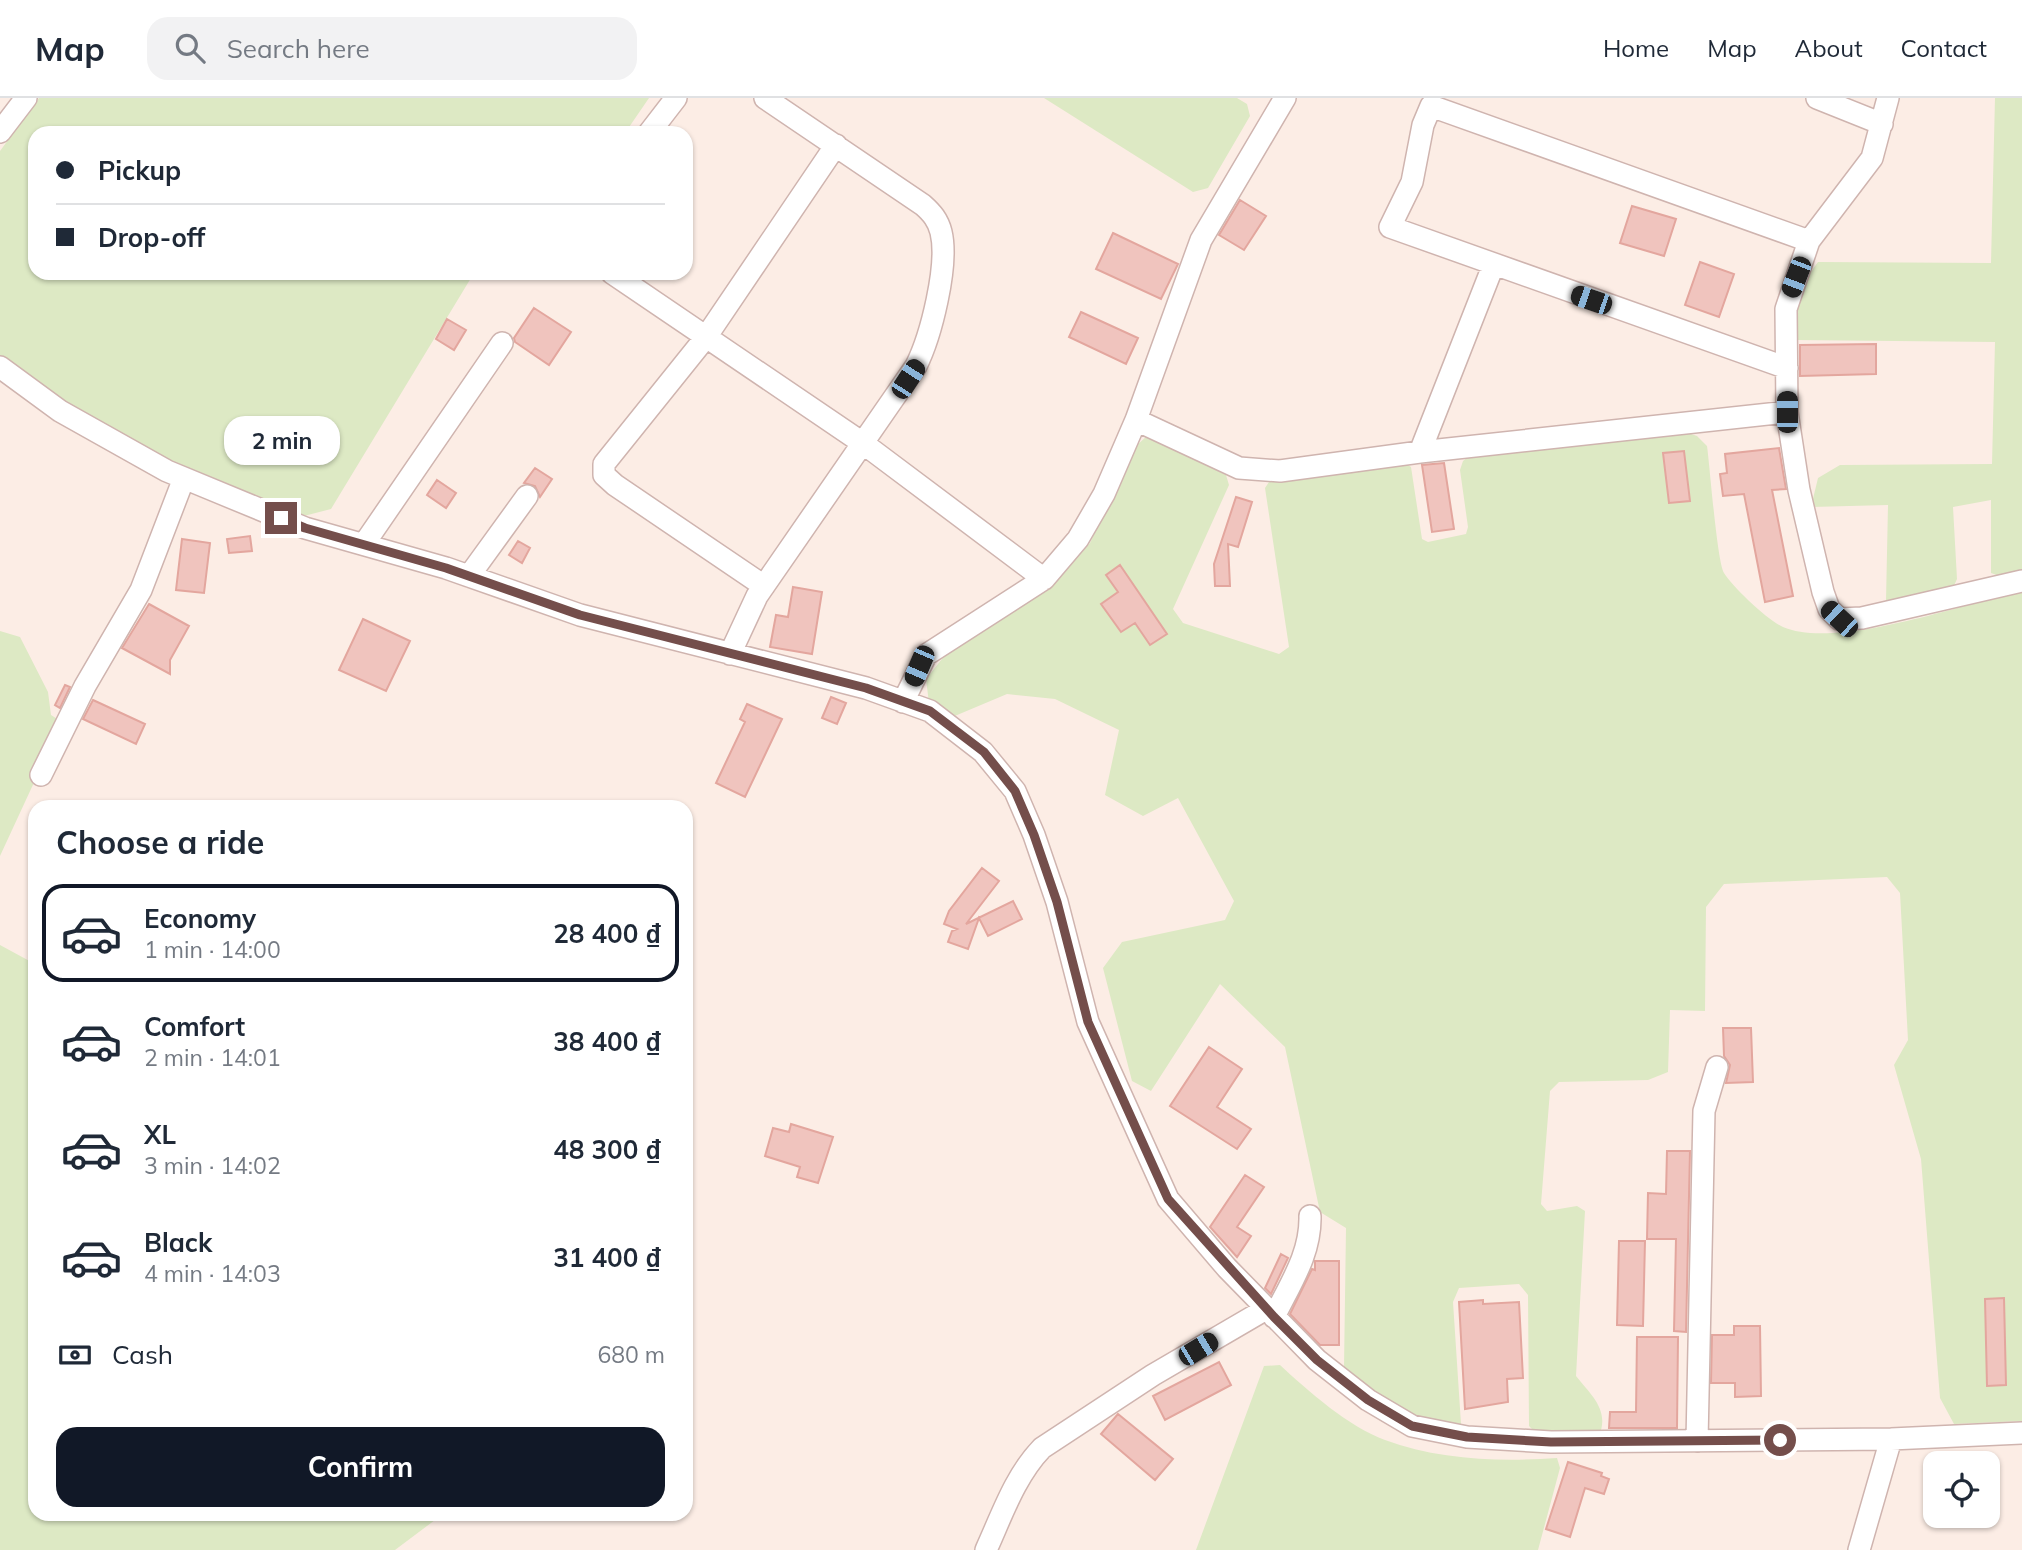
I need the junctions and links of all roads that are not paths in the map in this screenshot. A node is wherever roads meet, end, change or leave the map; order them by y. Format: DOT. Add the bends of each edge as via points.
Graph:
graph roads {
  1 [pos="26,98"];
  2 [pos="676,98"];
  3 [pos="765,98"];
  4 [pos="1285,98"];
  5 [pos="1817,98"];
  6 [pos="1888,98"];
  7 [pos="1432,102"];
  8 [pos="1882,124"];
  9 [pos="654,126"];
  10 [pos="0,132"];
  11 [pos="836,145"];
  12 [pos="1809,241"];
  13 [pos="1493,266"];
  14 [pos="622,280"];
  15 [pos="706,337"];
  16 [pos="502,343"];
  17 [pos="0,367"];
  18 [pos="1787,368"];
  19 [pos="1787,412"];
  20 [pos="1136,420"];
  21 [pos="864,444"];
  22 [pos="1420,452"];
  23 [pos="184,478"];
  24 [pos="527,496"];
  25 [pos="364,544"];
  26 [pos="469,576"];
  27 [pos="1044,579"];
  28 [pos="2022,581"];
  29 [pos="764,586"];
  30 [pos="730,654"];
  31 [pos="903,702"];
  32 [pos="41,775"];
  33 [pos="1717,1067"];
  34 [pos="1310,1216"];
  35 [pos="1270,1313"];
  36 [pos="2022,1433"];
  37 [pos="1891,1439"];
  38 [pos="1697,1441"];
  39 [pos="986,1550"];
  40 [pos="1858,1550"];
  1 -- 10 [label="street"];
  2 -- 9 [label="street"];
  3 -- 11 [label="street"];
  4 -- 20 [label="street" via="1201,240"];
  5 -- 8 [label="street"];
  6 -- 8 [label="street"];
  7 -- 12 [label="street"];
  7 -- 13 [label="street" via="1412,182 1390,227"];
  8 -- 12 [label="street" via="1866,170"];
  11 -- 15 [label="street"];
  11 -- 21 [label="street" via="923,205 935,216 942,233 930,340"];
  12 -- 18 [label="street" via="1786,309"];
  13 -- 18 [label="street"];
  13 -- 22 [label="street"];
  14 -- 15 [label="street"];
  15 -- 21 [label="street"];
  15 -- 29 [label="street" via="604,464 604,475"];
  16 -- 25 [label="street"];
  17 -- 23 [label="street" via="60,411"];
  18 -- 19 [label="street"];
  19 -- 22 [label="street"];
  19 -- 28 [label="street" via="1799,490 1823,592 1829,609 1839,619 1876,615"];
  20 -- 22 [label="street" via="1239,468 1258,471"];
  20 -- 27 [label="street" via="1104,494 1078,539"];
  21 -- 27 [label="street"];
  21 -- 29 [label="street"];
  23 -- 25 [label="street" via="305,528"];
  23 -- 32 [label="street" via="141,590 85,686"];
  24 -- 26 [label="street"];
  25 -- 26 [label="street"];
  26 -- 30 [label="street" via="580,615"];
  27 -- 31 [label="street" via="926,655"];
  29 -- 30 [label="street"];
  30 -- 31 [label="street" via="866,688"];
  31 -- 35 [label="street" via="930,711 984,752 1015,791 1057,902 1088,1022 1168,1199"];
  33 -- 38 [label="street" via="1704,1111"];
  34 -- 35 [label="street" via="1306,1253"];
  35 -- 38 [label="street" via="1317,1360 1368,1400 1412,1426 1467,1437 1551,1442"];
  35 -- 39 [label="street" via="1153,1375 1042,1448 1016,1484"];
  36 -- 37 [label="street"];
  37 -- 38 [label="street"];
  37 -- 40 [label="street"];
}
